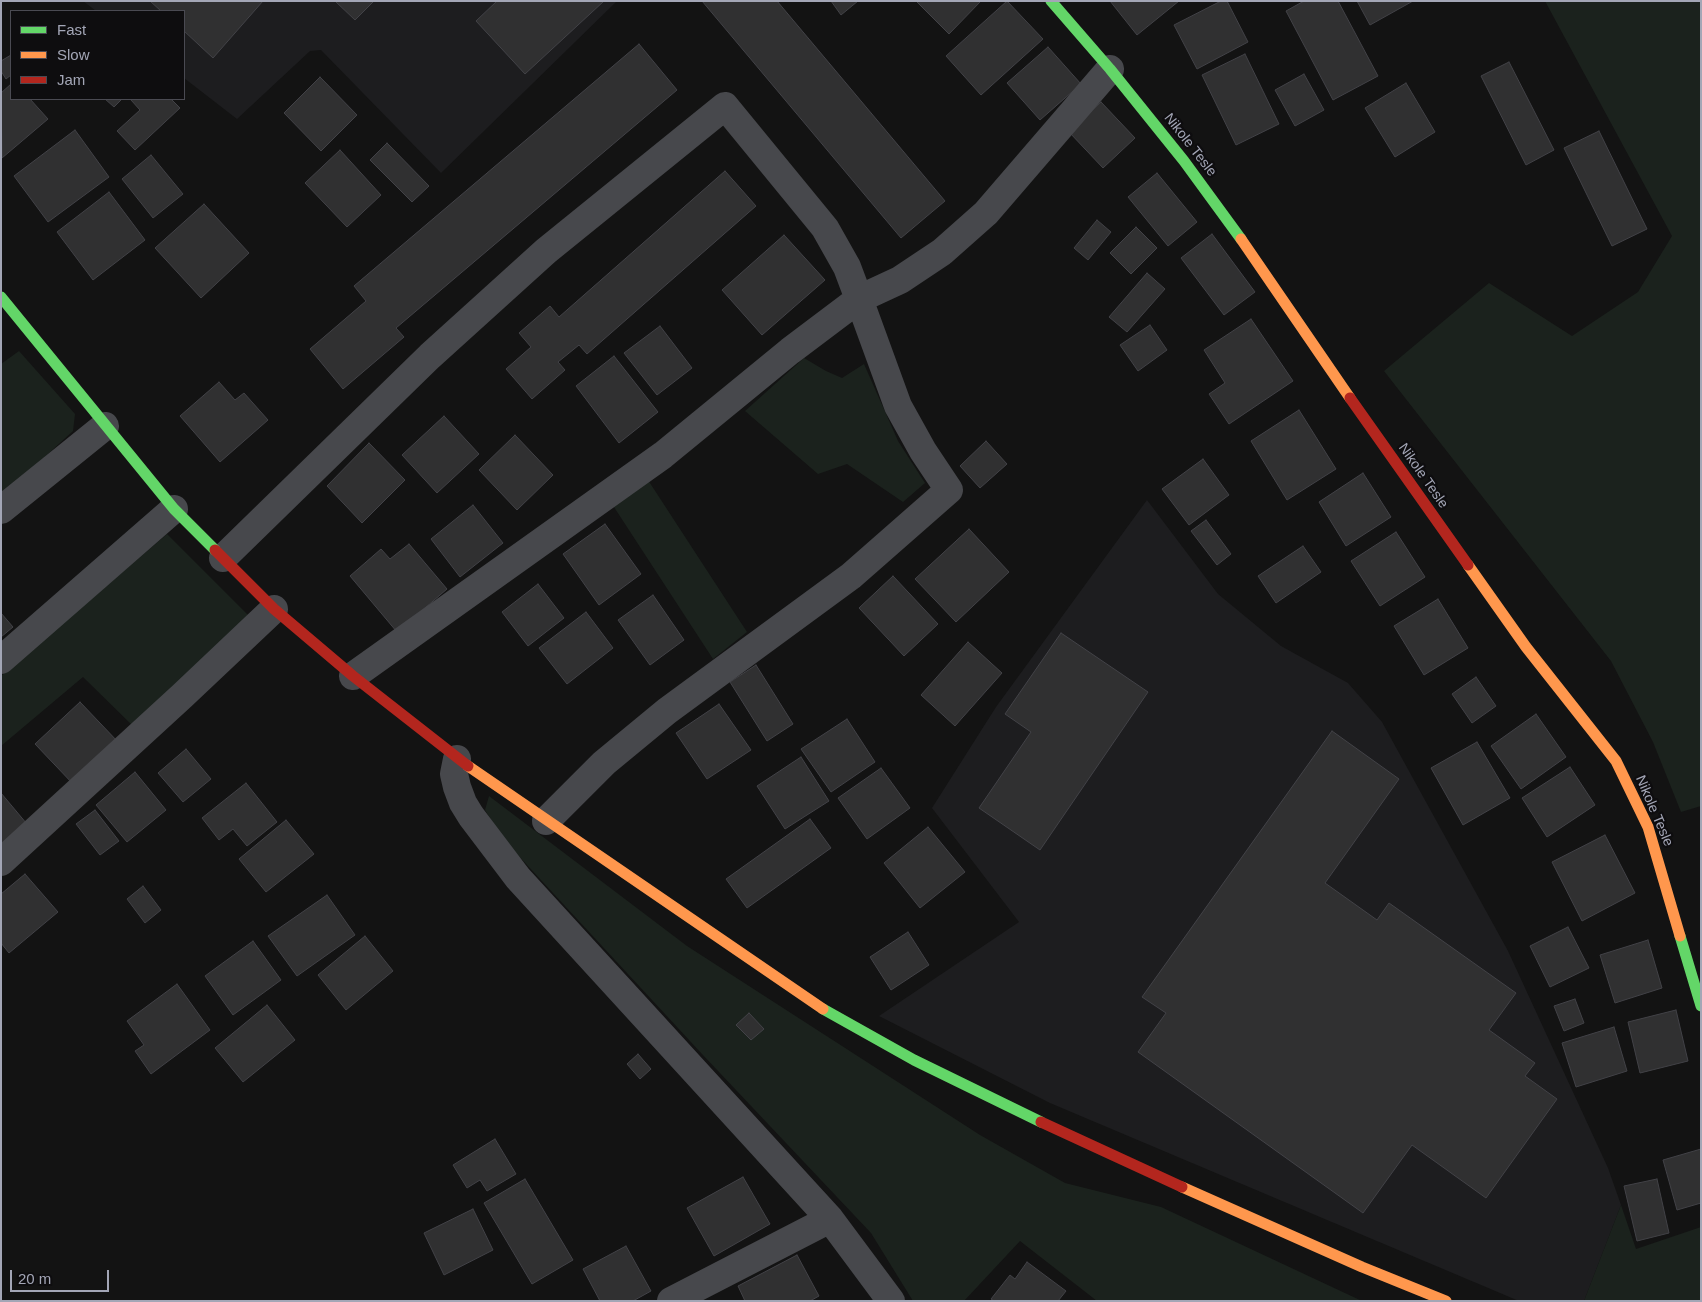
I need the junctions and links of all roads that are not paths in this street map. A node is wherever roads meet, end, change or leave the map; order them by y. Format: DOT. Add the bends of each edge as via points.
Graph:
graph roads {
  1 [pos="1051,1"];
  2 [pos="1110,69"];
  3 [pos="1,297"];
  4 [pos="859,299"];
  5 [pos="105,426"];
  6 [pos="174,509"];
  7 [pos="1,510"];
  8 [pos="223,558"];
  9 [pos="274,609"];
  10 [pos="1,660"];
  11 [pos="353,676"];
  12 [pos="457,760"];
  13 [pos="546,822"];
  14 [pos="1,862"];
  15 [pos="1701,1006"];
  16 [pos="830,1219"];
  17 [pos="671,1301"];
  18 [pos="891,1301"];
  19 [pos="1446,1301"];
  1 -- 2 [label="street, Nikole Tesle"];
  2 -- 4 [label="street" via="986,213 935,256 900,280"];
  2 -- 15 [label="street, Nikole Tesle" via="1184,161 1526,646 1616,761 1648,827"];
  3 -- 5 [label="street"];
  4 -- 8 [label="street" via="847,267 825,228 725,106 546,251 430,356"];
  4 -- 11 [label="street" via="663,455"];
  4 -- 13 [label="street" via="898,406 949,490 851,576 667,711 604,763"];
  5 -- 6 [label="street"];
  5 -- 7 [label="street"];
  6 -- 8 [label="street"];
  6 -- 10 [label="street"];
  8 -- 9 [label="street"];
  9 -- 11 [label="street"];
  9 -- 14 [label="street"];
  11 -- 12 [label="street"];
  12 -- 13 [label="street"];
  12 -- 16 [label="street" via="454,774 463,803 518,878"];
  13 -- 19 [label="street" via="829,1013 914,1060 1126,1162"];
  16 -- 17 [label="street"];
  16 -- 18 [label="street"];
}
